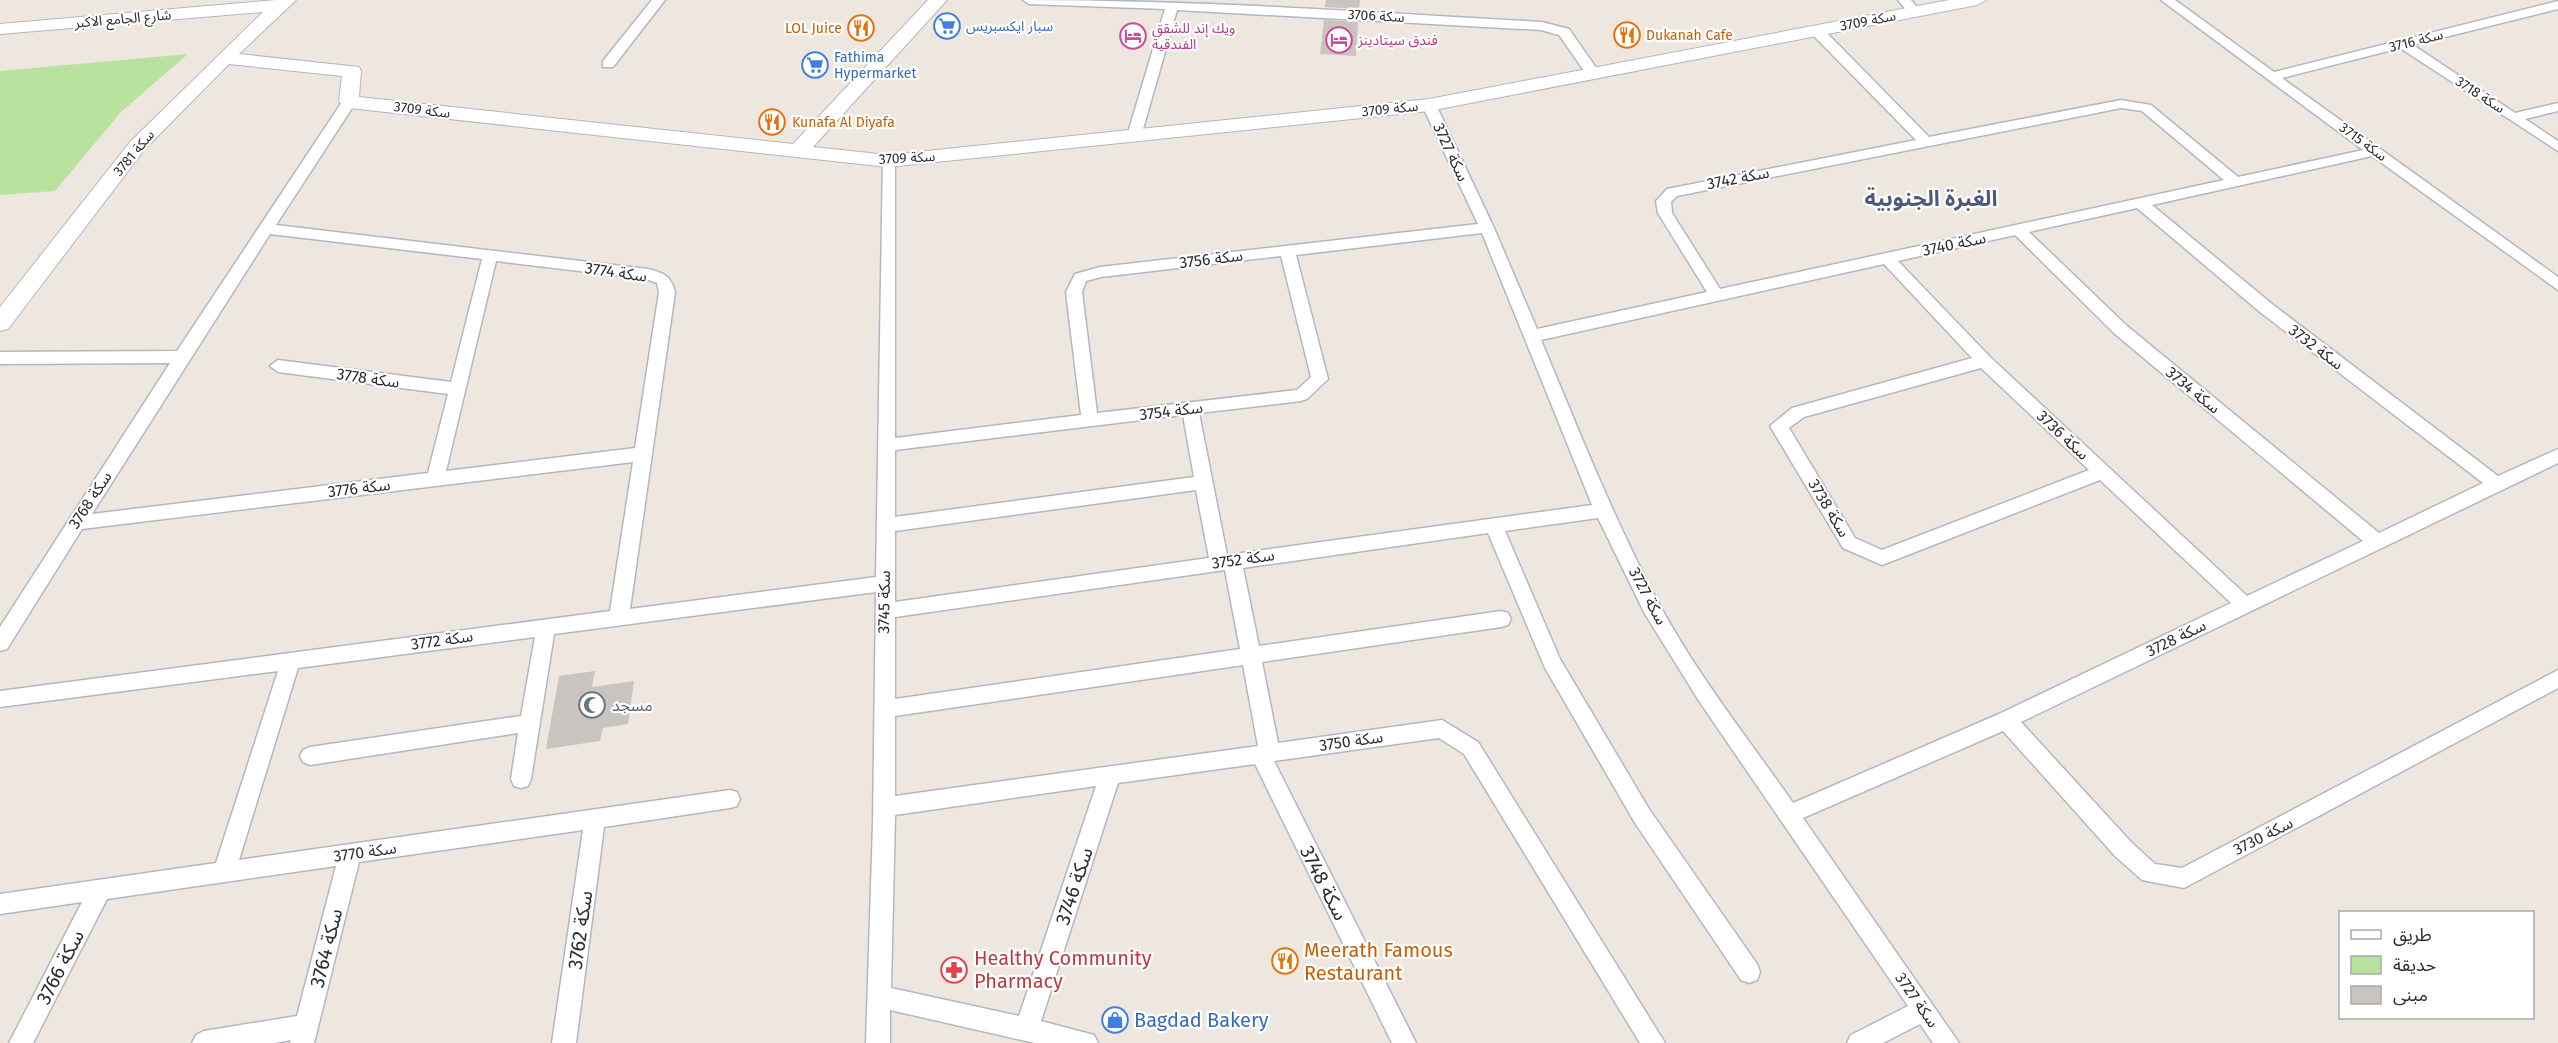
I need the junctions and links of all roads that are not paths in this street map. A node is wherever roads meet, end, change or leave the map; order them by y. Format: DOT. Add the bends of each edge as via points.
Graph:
graph roads {
  1 [pos="659,0"];
  2 [pos="938,0"];
  3 [pos="1029,0"];
  4 [pos="1977,0"];
  5 [pos="2167,0"];
  6 [pos="2558,2"];
  7 [pos="284,3"];
  8 [pos="1172,6"];
  9 [pos="1910,6"];
  10 [pos="0,29"];
  11 [pos="1817,31"];
  12 [pos="2402,44"];
  13 [pos="224,58"];
  14 [pos="608,64"];
  15 [pos="1592,72"];
  16 [pos="2273,76"];
  17 [pos="349,102"];
  18 [pos="1429,105"];
  19 [pos="2558,107"];
  20 [pos="2515,117"];
  21 [pos="1134,136"];
  22 [pos="1925,141"];
  23 [pos="2558,147"];
  24 [pos="2377,151"];
  25 [pos="796,153"];
  26 [pos="888,161"];
  27 [pos="2235,182"];
  28 [pos="2140,203"];
  29 [pos="1487,228"];
  30 [pos="266,229"];
  31 [pos="2018,230"];
  32 [pos="1287,250"];
  33 [pos="490,256"];
  34 [pos="1887,258"];
  35 [pos="2558,266"];
  36 [pos="2540,273"];
  37 [pos="2558,285"];
  38 [pos="1716,296"];
  39 [pos="0,323"];
  40 [pos="1532,336"];
  41 [pos="182,357"];
  42 [pos="0,358"];
  43 [pos="1984,361"];
  44 [pos="278,366"];
  45 [pos="457,389"];
  46 [pos="1190,409"];
  47 [pos="1090,421"];
  48 [pos="886,445"];
  49 [pos="643,454"];
  50 [pos="2558,455"];
  51 [pos="2102,472"];
  52 [pos="435,479"];
  53 [pos="1204,483"];
  54 [pos="2497,485"];
  55 [pos="1603,510"];
  56 [pos="75,523"];
  57 [pos="885,525"];
  58 [pos="1494,525"];
  59 [pos="2377,542"];
  60 [pos="1226,562"];
  61 [pos="885,583"];
  62 [pos="2245,605"];
  63 [pos="884,611"];
  64 [pos="619,616"];
  65 [pos="1501,620"];
  66 [pos="546,626"];
  67 [pos="0,643"];
  68 [pos="1251,656"];
  69 [pos="291,660"];
  70 [pos="2558,678"];
  71 [pos="0,699"];
  72 [pos="883,709"];
  73 [pos="2006,720"];
  74 [pos="530,723"];
  75 [pos="1265,754"];
  76 [pos="310,756"];
  77 [pos="1110,776"];
  78 [pos="521,779"];
  79 [pos="730,798"];
  80 [pos="882,807"];
  81 [pos="1790,814"];
  82 [pos="595,818"];
  83 [pos="350,854"];
  84 [pos="224,872"];
  85 [pos="100,891"];
  86 [pos="0,904"];
  87 [pos="1749,972"];
  88 [pos="878,996"];
  89 [pos="1923,1010"];
  90 [pos="1026,1030"];
  91 [pos="304,1034"];
  92 [pos="21,1043"];
  93 [pos="204,1043"];
  94 [pos="564,1043"];
  95 [pos="878,1043"];
  96 [pos="1086,1043"];
  97 [pos="1404,1043"];
  98 [pos="1653,1043"];
  99 [pos="1859,1043"];
  100 [pos="1947,1043"];
  1 -- 14 [label="street"];
  2 -- 25 [label="street"];
  3 -- 8 [label="street, سكة 3706"];
  4 -- 9 [label="street, سكة 3709"];
  5 -- 16 [label="street, سكة 3715"];
  6 -- 12 [label="street, سكة 3716"];
  7 -- 10 [label="street, شارع الجامع الاكبر"];
  7 -- 13 [label="street, سكة 3781"];
  8 -- 15 [label="street, سكة 3706" via="1542,26 1564,32"];
  8 -- 21 [label="street"];
  9 -- 11 [label="street, سكة 3709"];
  11 -- 15 [label="street, سكة 3709"];
  11 -- 22 [label="street"];
  12 -- 16 [label="street, سكة 3716"];
  12 -- 20 [label="street, سكة 3718"];
  13 -- 17 [label="street" via="352,71"];
  13 -- 39 [label="street, سكة 3781" via="137,146"];
  15 -- 18 [label="street, سكة 3709"];
  16 -- 24 [label="street, سكة 3715"];
  17 -- 25 [label="street, سكة 3709"];
  17 -- 30 [label="street, سكة 3768"];
  18 -- 21 [label="street, سكة 3709"];
  18 -- 29 [label="street, سكة 3727"];
  19 -- 20 [label="street"];
  20 -- 23 [label="street, سكة 3718"];
  21 -- 26 [label="street, سكة 3709"];
  22 -- 27 [label="street, سكة 3742" via="2121,104 2136,105 2146,108"];
  22 -- 38 [label="street, سكة 3742" via="1672,192 1663,201 1665,213"];
  24 -- 27 [label="street, سكة 3740"];
  24 -- 36 [label="street, سكة 3715"];
  25 -- 26 [label="street, سكة 3709"];
  26 -- 48 [label="street, سكة 3745"];
  27 -- 28 [label="street, سكة 3740"];
  28 -- 31 [label="street, سكة 3740"];
  28 -- 54 [label="street, سكة 3732" via="2266,309"];
  29 -- 32 [label="street, سكة 3756"];
  29 -- 40 [label="street, سكة 3727"];
  30 -- 33 [label="street, سكة 3774"];
  30 -- 41 [label="street, سكة 3768"];
  31 -- 34 [label="street, سكة 3740"];
  31 -- 59 [label="street, سكة 3734" via="2121,330"];
  32 -- 46 [label="street, سكة 3754" via="1320,379 1301,395"];
  32 -- 47 [label="street, سكة 3756" via="1100,272 1080,278 1074,292"];
  33 -- 45 [label="street"];
  33 -- 49 [label="street, سكة 3774" via="648,274 664,280 667,292"];
  34 -- 38 [label="street, سكة 3740"];
  34 -- 43 [label="street, سكة 3736"];
  35 -- 36 [label="street"];
  36 -- 37 [label="street, سكة 3715"];
  38 -- 40 [label="street, سكة 3740"];
  40 -- 55 [label="street, سكة 3727"];
  41 -- 42 [label="street"];
  41 -- 56 [label="street, سكة 3768"];
  43 -- 51 [label="street, سكة 3736"];
  43 -- 51 [label="street, سكة 3738" via="1798,412 1779,426 1849,543 1882,558"];
  44 -- 45 [label="street, سكة 3778"];
  45 -- 52 [label="street"];
  46 -- 47 [label="street, سكة 3754"];
  46 -- 53 [label="street, سكة 3748"];
  47 -- 48 [label="street, سكة 3754"];
  48 -- 57 [label="street, سكة 3745"];
  49 -- 52 [label="street, سكة 3776"];
  49 -- 64 [label="street, سكة 3774"];
  50 -- 54 [label="street, سكة 3728"];
  51 -- 62 [label="street, سكة 3736"];
  52 -- 56 [label="street, سكة 3776"];
  53 -- 57 [label="street"];
  53 -- 60 [label="street, سكة 3748"];
  54 -- 59 [label="street, سكة 3728"];
  55 -- 58 [label="street, سكة 3752"];
  55 -- 81 [label="street, سكة 3727" via="1658,618 1706,695"];
  56 -- 67 [label="street, سكة 3768"];
  57 -- 61 [label="street, سكة 3745"];
  58 -- 60 [label="street, سكة 3752"];
  58 -- 87 [label="street" via="1552,662 1642,816"];
  59 -- 62 [label="street, سكة 3728"];
  60 -- 63 [label="street, سكة 3752"];
  60 -- 68 [label="street, سكة 3748"];
  61 -- 63 [label="street, سكة 3745"];
  61 -- 64 [label="street, سكة 3772"];
  62 -- 73 [label="street, سكة 3728"];
  63 -- 72 [label="street, سكة 3745"];
  64 -- 66 [label="street, سكة 3772"];
  65 -- 68 [label="street"];
  66 -- 69 [label="street, سكة 3772"];
  66 -- 74 [label="street"];
  68 -- 72 [label="street"];
  68 -- 75 [label="street, سكة 3748"];
  69 -- 71 [label="street, سكة 3772"];
  69 -- 84 [label="street"];
  70 -- 73 [label="street, سكة 3730" via="2184,878 2150,873 2123,849"];
  72 -- 80 [label="street, سكة 3745"];
  73 -- 81 [label="street, سكة 3728"];
  74 -- 76 [label="street"];
  74 -- 78 [label="street"];
  75 -- 77 [label="street, سكة 3750"];
  75 -- 97 [label="street, سكة 3748"];
  75 -- 98 [label="street, سكة 3750" via="1442,729 1471,748"];
  77 -- 80 [label="street, سكة 3750"];
  77 -- 90 [label="street, سكة 3746"];
  79 -- 82 [label="street, سكة 3770"];
  80 -- 88 [label="street, سكة 3745"];
  81 -- 89 [label="street, سكة 3727"];
  82 -- 83 [label="street, سكة 3770"];
  82 -- 94 [label="street, سكة 3762"];
  83 -- 84 [label="street, سكة 3770"];
  83 -- 91 [label="street, سكة 3764"];
  84 -- 85 [label="street, سكة 3770"];
  85 -- 86 [label="street, سكة 3770"];
  85 -- 92 [label="street, سكة 3766"];
  88 -- 90 [label="street"];
  88 -- 95 [label="street, سكة 3745"];
  89 -- 99 [label="street"];
  89 -- 100 [label="street, سكة 3727"];
  90 -- 96 [label="street"];
  91 -- 93 [label="street"];
}
